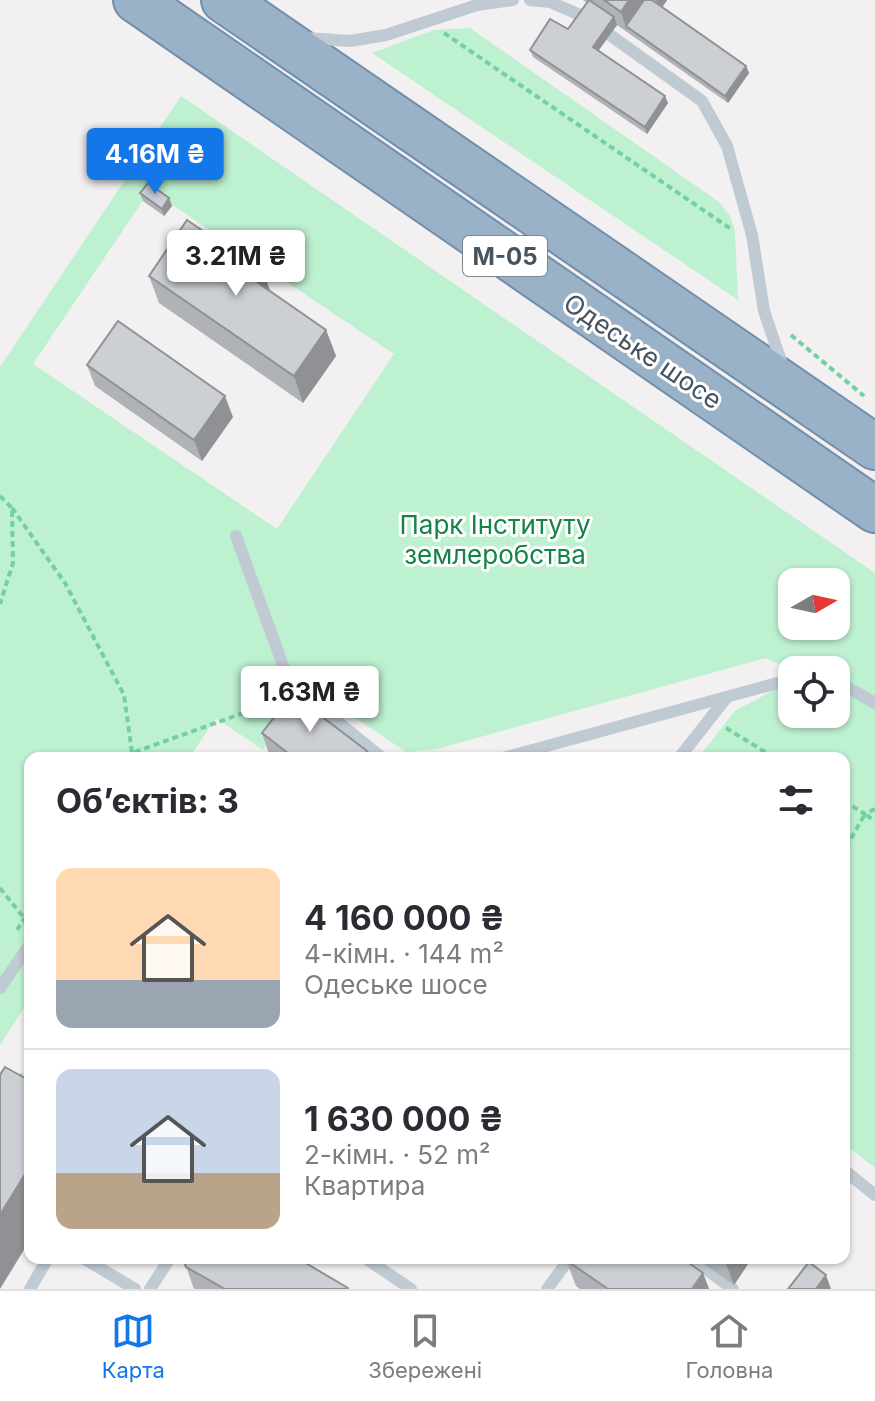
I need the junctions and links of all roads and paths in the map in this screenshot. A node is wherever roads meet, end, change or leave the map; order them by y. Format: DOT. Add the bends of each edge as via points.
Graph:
graph roads {
  1 [pos="136,0"];
  2 [pos="224,0"];
  3 [pos="513,0"];
  4 [pos="530,0"];
  5 [pos="585,17"];
  6 [pos="439,30"];
  7 [pos="610,35"];
  8 [pos="278,36"];
  9 [pos="740,235"];
  10 [pos="784,329"];
  11 [pos="790,389"];
  12 [pos="865,425"];
  13 [pos="0,496"];
  14 [pos="12,508"];
  15 [pos="875,510"];
  16 [pos="236,536"];
  17 [pos="0,604"];
  18 [pos="778,683"];
  19 [pos="850,689"];
  20 [pos="306,696"];
  21 [pos="727,697"];
  22 [pos="875,703"];
  23 [pos="710,718"];
  24 [pos="130,752"];
  25 [pos="138,752"];
  26 [pos="375,752"];
  27 [pos="525,752"];
  28 [pos="684,752"];
  29 [pos="765,752"];
  30 [pos="850,805"];
  31 [pos="875,809"];
  32 [pos="865,814"];
  33 [pos="875,821"];
  34 [pos="850,840"];
  35 [pos="0,888"];
  36 [pos="24,918"];
  37 [pos="24,953"];
  38 [pos="0,988"];
  39 [pos="24,1075"];
  40 [pos="15,1078"];
  41 [pos="850,1175"];
  42 [pos="875,1195"];
  43 [pos="45,1264"];
  44 [pos="93,1264"];
  45 [pos="166,1264"];
  46 [pos="374,1264"];
  47 [pos="566,1264"];
  48 [pos="699,1264"];
  49 [pos="30,1289"];
  50 [pos="135,1289"];
  51 [pos="150,1289"];
  52 [pos="411,1289"];
  53 [pos="547,1289"];
  54 [pos="733,1289"];
  1 -- 15 [label="highway, Одеське шосе / М-05"];
  2 -- 8 [label="highway, Одеське шосе / М-05"];
  3 -- 8 [label="lane" via="350,41"];
  4 -- 5 [label="lane"];
  6 -- 9 [label="path"];
  7 -- 11 [label="lane" via="702,101 727,146 752,235 764,311"];
  8 -- 11 [label="highway, Одеське шосе / М-05"];
  10 -- 12 [label="path"];
  11 -- 12 [label="highway, Одеське шосе / М-05"];
  13 -- 14 [label="path"];
  14 -- 17 [label="path" via="13,563"];
  14 -- 24 [label="path" via="65,583 124,695"];
  16 -- 20 [label="lane" via="289,682"];
  18 -- 21 [label="lane"];
  19 -- 22 [label="lane"];
  20 -- 25 [label="path"];
  20 -- 26 [label="lane"];
  21 -- 23 [label="lane"];
  21 -- 27 [label="lane"];
  23 -- 28 [label="lane"];
  23 -- 29 [label="path"];
  30 -- 32 [label="path"];
  31 -- 32 [label="path"];
  32 -- 33 [label="path"];
  32 -- 34 [label="path"];
  35 -- 36 [label="path"];
  37 -- 38 [label="lane"];
  39 -- 40 [label="path"];
  41 -- 42 [label="lane"];
  43 -- 49 [label="lane"];
  44 -- 50 [label="lane"];
  45 -- 51 [label="lane"];
  46 -- 52 [label="lane"];
  47 -- 53 [label="lane"];
  48 -- 54 [label="lane"];
}
